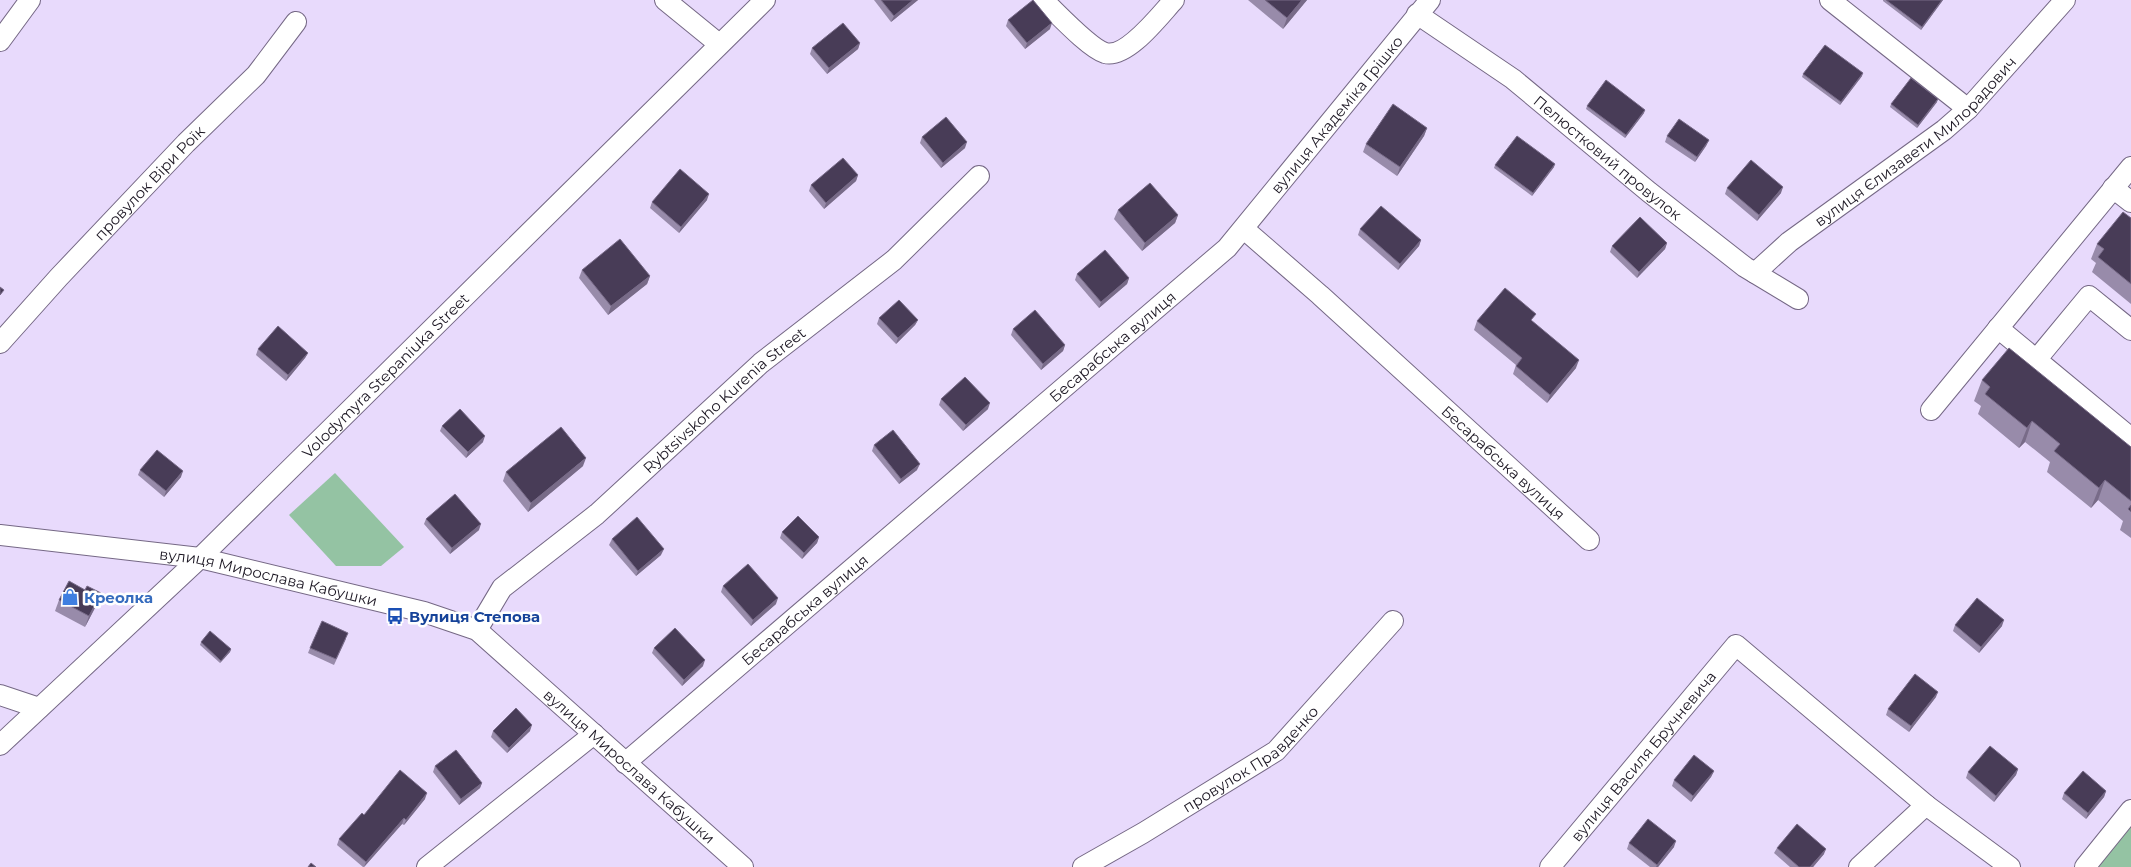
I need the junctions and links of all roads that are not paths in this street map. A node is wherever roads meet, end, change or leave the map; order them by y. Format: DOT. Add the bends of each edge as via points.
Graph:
graph roads {
  1 [pos="30,0"];
  2 [pos="665,0"];
  3 [pos="766,0"];
  4 [pos="1043,0"];
  5 [pos="1174,0"];
  6 [pos="1830,0"];
  7 [pos="2065,0"];
  8 [pos="1423,7"];
  9 [pos="296,22"];
  10 [pos="0,41"];
  11 [pos="719,44"];
  12 [pos="1968,109"];
  13 [pos="2131,167"];
  14 [pos="979,176"];
  15 [pos="2113,188"];
  16 [pos="2131,202"];
  17 [pos="1244,230"];
  18 [pos="1754,273"];
  19 [pos="1798,299"];
  20 [pos="1998,328"];
  21 [pos="2131,330"];
  22 [pos="0,343"];
  23 [pos="2036,360"];
  24 [pos="1931,410"];
  25 [pos="2131,438"];
  26 [pos="0,536"];
  27 [pos="1589,540"];
  28 [pos="200,558"];
  29 [pos="1393,621"];
  30 [pos="477,630"];
  31 [pos="0,695"];
  32 [pos="39,708"];
  33 [pos="594,734"];
  34 [pos="0,745"];
  35 [pos="625,763"];
  36 [pos="1926,805"];
  37 [pos="2131,810"];
  38 [pos="427,867"];
  39 [pos="743,867"];
  40 [pos="1082,867"];
  41 [pos="1550,867"];
  42 [pos="1859,867"];
  43 [pos="2010,867"];
  44 [pos="2085,867"];
  1 -- 10 [label="street"];
  2 -- 11 [label="street"];
  3 -- 11 [label="street, Volodymyra Stepaniuka Street"];
  4 -- 5 [label="street" via="1092,46 1106,53 1122,51 1143,34"];
  6 -- 12 [label="street"];
  7 -- 12 [label="street, вулиця Єлизавети Милорадович"];
  8 -- 17 [label="street, вулиця Академіка Грішко"];
  8 -- 18 [label="street, Пелюстковий провулок" via="1649,192"];
  9 -- 22 [label="street, провулок Віри Роїк" via="256,75 186,143"];
  11 -- 28 [label="street, Volodymyra Stepaniuka Street"];
  12 -- 18 [label="street, вулиця Єлизавети Милорадович" via="1944,130 1788,242"];
  13 -- 15 [label="street"];
  14 -- 30 [label="street, Rybtsivskoho Kurenia Street" via="894,260 761,363 597,514 502,588"];
  15 -- 16 [label="street"];
  15 -- 20 [label="street"];
  17 -- 27 [label="street, Бесарабська вулиця"];
  17 -- 35 [label="street, Бесарабська вулиця" via="1227,248"];
  18 -- 19 [label="street, Пелюстковий провулок"];
  20 -- 23 [label="street"];
  20 -- 24 [label="street"];
  21 -- 23 [label="street" via="2089,296"];
  23 -- 25 [label="street"];
  26 -- 28 [label="street, вулиця Мирослава Кабушки"];
  28 -- 30 [label="street, вулиця Мирослава Кабушки" via="424,612"];
  28 -- 32 [label="street, Volodymyra Stepaniuka Street"];
  29 -- 40 [label="street, провулок Правденко" via="1276,751"];
  30 -- 33 [label="street, вулиця Мирослава Кабушки"];
  31 -- 32 [label="street"];
  32 -- 34 [label="street, Volodymyra Stepaniuka Street"];
  33 -- 35 [label="street, вулиця Мирослава Кабушки"];
  33 -- 38 [label="street"];
  35 -- 39 [label="street, вулиця Мирослава Кабушки"];
  36 -- 41 [label="street, вулиця Василя Бручневича" via="1736,645"];
  36 -- 42 [label="street"];
  36 -- 43 [label="street"];
  37 -- 44 [label="street"];
}
